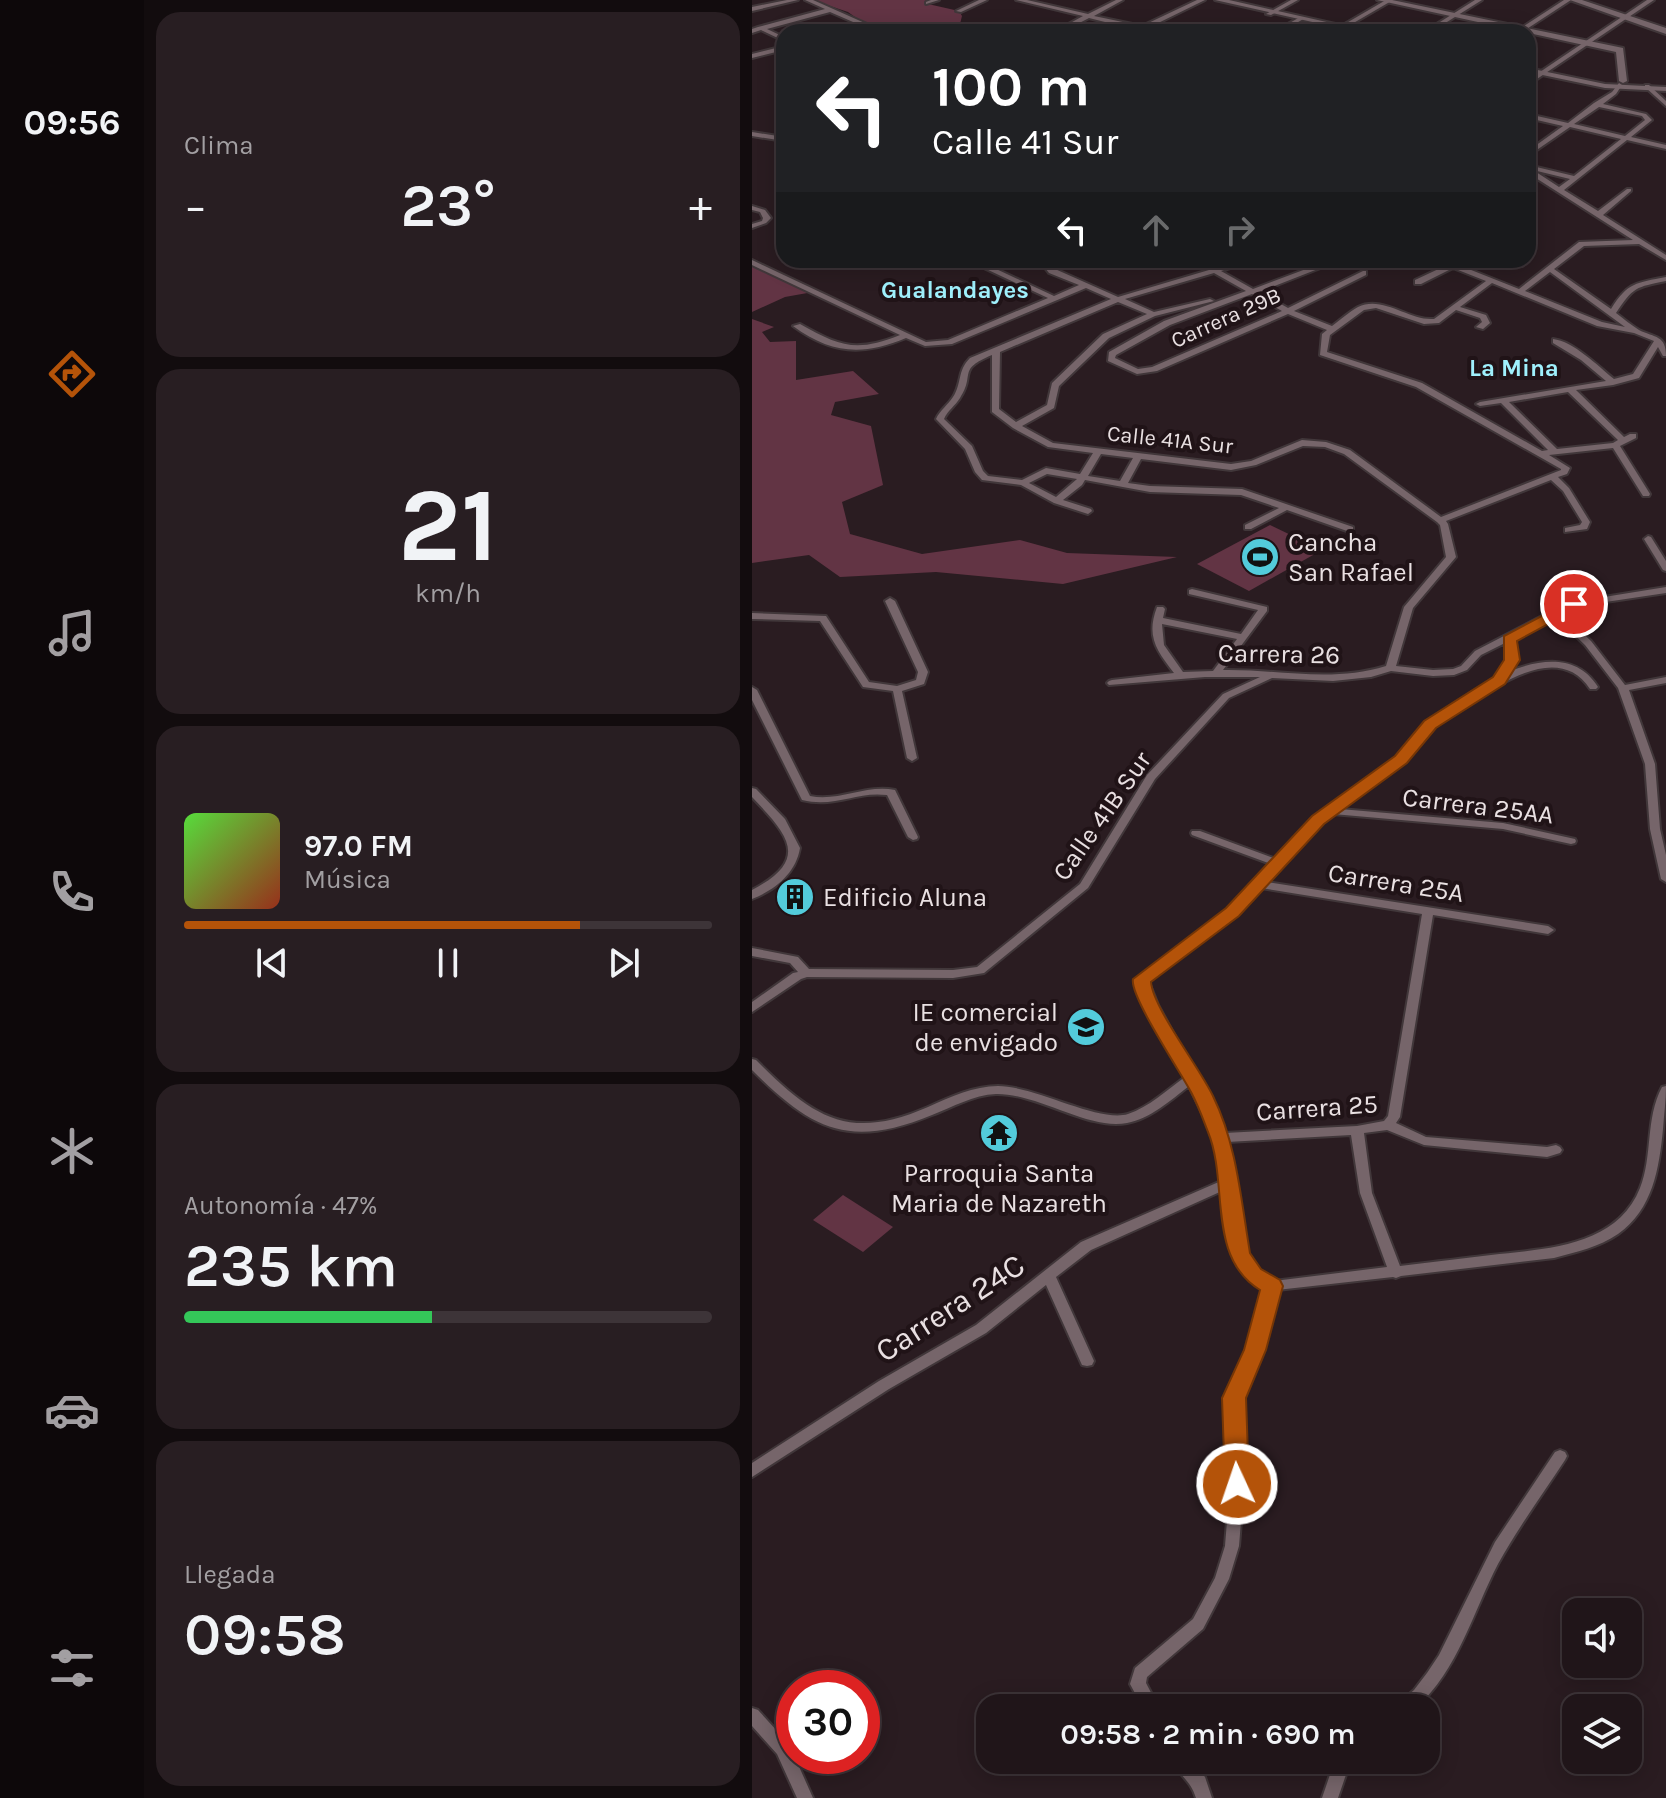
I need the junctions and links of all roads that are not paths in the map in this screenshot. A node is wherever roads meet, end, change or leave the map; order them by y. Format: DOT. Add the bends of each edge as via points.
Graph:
graph roads {
  1 [pos="795,0"];
  2 [pos="808,0"];
  3 [pos="936,0"];
  4 [pos="984,0"];
  5 [pos="1120,0"];
  6 [pos="1203,0"];
  7 [pos="1219,0"];
  8 [pos="1295,0"];
  9 [pos="1388,0"];
  10 [pos="1479,0"];
  11 [pos="1571,0"];
  12 [pos="1651,0"];
  13 [pos="1025,1"];
  14 [pos="820,3"];
  15 [pos="928,3"];
  16 [pos="752,9"];
  17 [pos="829,10"];
  18 [pos="959,11"];
  19 [pos="1271,13"];
  20 [pos="1456,15"];
  21 [pos="1089,16"];
  22 [pos="1627,17"];
  23 [pos="1300,19"];
  24 [pos="752,24"];
  25 [pos="776,24"];
  26 [pos="776,24"];
  27 [pos="864,24"];
  28 [pos="1073,24"];
  29 [pos="1122,24"];
  30 [pos="1153,24"];
  31 [pos="1291,24"];
  32 [pos="1319,24"];
  33 [pos="1351,24"];
  34 [pos="1441,24"];
  35 [pos="1495,24"];
  36 [pos="1531,24"];
  37 [pos="761,28"];
  38 [pos="752,31"];
  39 [pos="1666,31"];
  40 [pos="1536,33"];
  41 [pos="776,35"];
  42 [pos="1589,43"];
  43 [pos="776,50"];
  44 [pos="752,56"];
  45 [pos="1536,70"];
  46 [pos="1544,72"];
  47 [pos="1536,78"];
  48 [pos="1620,84"];
  49 [pos="1648,87"];
  50 [pos="1666,87"];
  51 [pos="1596,104"];
  52 [pos="1666,104"];
  53 [pos="1536,116"];
  54 [pos="1570,124"];
  55 [pos="752,134"];
  56 [pos="1628,136"];
  57 [pos="776,138"];
  58 [pos="1666,145"];
  59 [pos="1536,148"];
  60 [pos="1536,170"];
  61 [pos="1536,174"];
  62 [pos="1575,178"];
  63 [pos="1560,190"];
  64 [pos="1629,190"];
  65 [pos="752,208"];
  66 [pos="1599,214"];
  67 [pos="752,226"];
  68 [pos="1641,242"];
  69 [pos="1666,258"];
  70 [pos="752,262"];
  71 [pos="988,268"];
  72 [pos="1050,268"];
  73 [pos="1212,268"];
  74 [pos="1227,268"];
  75 [pos="1316,268"];
  76 [pos="1447,268"];
  77 [pos="1461,268"];
  78 [pos="1550,269"];
  79 [pos="1218,271"];
  80 [pos="1363,273"];
  81 [pos="1666,279"];
  82 [pos="1492,280"];
  83 [pos="1418,282"];
  84 [pos="1084,286"];
  85 [pos="1521,291"];
  86 [pos="1252,292"];
  87 [pos="1053,298"];
  88 [pos="1234,298"];
  89 [pos="1115,300"];
  90 [pos="1457,308"];
  91 [pos="1288,311"];
  92 [pos="1153,314"];
  93 [pos="1612,314"];
  94 [pos="797,326"];
  95 [pos="1480,327"];
  96 [pos="1332,329"];
  97 [pos="1636,331"];
  98 [pos="906,335"];
  99 [pos="1660,339"];
  100 [pos="1556,341"];
  101 [pos="996,352"];
  102 [pos="1666,354"];
  103 [pos="1613,383"];
  104 [pos="1570,389"];
  105 [pos="1503,400"];
  106 [pos="1480,404"];
  107 [pos="1016,426"];
  108 [pos="1633,436"];
  109 [pos="1620,443"];
  110 [pos="1098,451"];
  111 [pos="1554,451"];
  112 [pos="1542,453"];
  113 [pos="1138,457"];
  114 [pos="1081,476"];
  115 [pos="1552,476"];
  116 [pos="1023,483"];
  117 [pos="1122,485"];
  118 [pos="1646,494"];
  119 [pos="1057,501"];
  120 [pos="1287,507"];
  121 [pos="1088,511"];
  122 [pos="1440,520"];
  123 [pos="1248,527"];
  124 [pos="1350,529"];
  125 [pos="1568,530"];
  126 [pos="1648,539"];
  127 [pos="1666,568"];
  128 [pos="1666,590"];
  129 [pos="1192,592"];
  130 [pos="890,601"];
  131 [pos="1557,613"];
  132 [pos="752,616"];
  133 [pos="1243,637"];
  134 [pos="1509,639"];
  135 [pos="1390,668"];
  136 [pos="1216,673"];
  137 [pos="1180,675"];
  138 [pos="1269,677"];
  139 [pos="1499,680"];
  140 [pos="1666,680"];
  141 [pos="1112,683"];
  142 [pos="1593,687"];
  143 [pos="1623,688"];
  144 [pos="897,689"];
  145 [pos="752,690"];
  146 [pos="912,758"];
  147 [pos="752,791"];
  148 [pos="1331,811"];
  149 [pos="1196,833"];
  150 [pos="913,837"];
  151 [pos="1571,841"];
  152 [pos="1278,863"];
  153 [pos="1666,879"];
  154 [pos="1258,884"];
  155 [pos="752,895"];
  156 [pos="1428,911"];
  157 [pos="1548,930"];
  158 [pos="752,952"];
  159 [pos="806,973"];
  160 [pos="752,1008"];
  161 [pos="752,1063"];
  162 [pos="1193,1077"];
  163 [pos="1666,1090"];
  164 [pos="1388,1125"];
  165 [pos="1357,1130"];
  166 [pos="1221,1138"];
  167 [pos="1655,1148"];
  168 [pos="1556,1150"];
  169 [pos="1666,1158"];
  170 [pos="1228,1183"];
  171 [pos="1396,1273"];
  172 [pos="1049,1277"];
  173 [pos="1272,1286"];
  174 [pos="1087,1361"];
  175 [pos="1560,1456"];
  176 [pos="752,1471"];
  177 [pos="1143,1694"];
  178 [pos="1420,1694"];
  179 [pos="752,1715"];
  180 [pos="1192,1774"];
  181 [pos="1338,1774"];
  182 [pos="805,1798"];
  183 [pos="1204,1798"];
  184 [pos="1330,1798"];
  1 -- 16 [label="street"];
  2 -- 14 [label="street"];
  3 -- 15 [label="street"];
  4 -- 18 [label="street"];
  5 -- 21 [label="street"];
  6 -- 19 [label="street"];
  6 -- 30 [label="street"];
  7 -- 19 [label="street"];
  8 -- 19 [label="street"];
  9 -- 20 [label="street"];
  9 -- 33 [label="street"];
  10 -- 20 [label="street"];
  11 -- 22 [label="main road"];
  11 -- 36 [label="street"];
  12 -- 22 [label="street"];
  13 -- 21 [label="street"];
  14 -- 17 [label="street"];
  17 -- 26 [label="street"];
  17 -- 27 [label="street"];
  19 -- 23 [label="street"];
  20 -- 34 [label="street"];
  20 -- 35 [label="street"];
  21 -- 28 [label="street"];
  21 -- 29 [label="street"];
  22 -- 39 [label="main road"];
  22 -- 42 [label="street"];
  23 -- 31 [label="street"];
  23 -- 32 [label="street"];
  24 -- 37 [label="street"];
  25 -- 37 [label="street"];
  37 -- 38 [label="street"];
  37 -- 41 [label="street"];
  40 -- 42 [label="street"];
  42 -- 46 [label="street"];
  42 -- 48 [label="street" via="1620,50"];
  43 -- 44 [label="street"];
  45 -- 46 [label="street"];
  46 -- 47 [label="street"];
  46 -- 48 [label="street"];
  46 -- 48 [label="street"];
  48 -- 49 [label="street"];
  48 -- 49 [label="street"];
  48 -- 51 [label="street"];
  49 -- 50 [label="street"];
  49 -- 52 [label="street"];
  51 -- 54 [label="street"];
  51 -- 56 [label="street" via="1648,117"];
  53 -- 54 [label="street"];
  54 -- 56 [label="street"];
  54 -- 59 [label="street"];
  55 -- 57 [label="street"];
  56 -- 58 [label="street"];
  56 -- 62 [label="street"];
  60 -- 62 [label="street"];
  61 -- 63 [label="street"];
  62 -- 63 [label="street"];
  63 -- 66 [label="street"];
  64 -- 66 [label="street"];
  65 -- 67 [label="street" via="763,211 767,220"];
  66 -- 68 [label="street"];
  68 -- 69 [label="street"];
  68 -- 78 [label="street" via="1582,244"];
  70 -- 98 [label="street"];
  71 -- 87 [label="street"];
  72 -- 84 [label="street"];
  73 -- 79 [label="street"];
  74 -- 79 [label="street"];
  75 -- 86 [label="street"];
  76 -- 83 [label="street"];
  77 -- 82 [label="street"];
  78 -- 85 [label="street"];
  78 -- 93 [label="street"];
  79 -- 86 [label="street"];
  79 -- 89 [label="street"];
  80 -- 91 [label="street, Carrera 29B"];
  81 -- 93 [label="street" via="1632,286"];
  82 -- 85 [label="street"];
  82 -- 90 [label="street"];
  84 -- 87 [label="street"];
  84 -- 89 [label="street"];
  85 -- 97 [label="street" via="1600,324"];
  86 -- 88 [label="street"];
  86 -- 91 [label="street"];
  87 -- 98 [label="street" via="934,345"];
  88 -- 91 [label="street, Carrera 29B" via="1152,329 1119,348 1111,359 1146,372"];
  88 -- 92 [label="street"];
  89 -- 92 [label="street"];
  89 -- 101 [label="street"];
  90 -- 95 [label="street" via="1483,317 1486,323"];
  90 -- 96 [label="street" via="1424,322 1370,306"];
  91 -- 96 [label="street"];
  92 -- 107 [label="street" via="1098,342 1055,385 1051,406"];
  93 -- 97 [label="street"];
  94 -- 98 [label="street" via="840,348 868,350"];
  96 -- 112 [label="street" via="1323,340 1323,353 1419,385"];
  97 -- 99 [label="street"];
  99 -- 102 [label="street"];
  99 -- 103 [label="street" via="1636,376"];
  100 -- 103 [label="street"];
  101 -- 107 [label="street, Calle 41A Sur" via="994,406"];
  101 -- 116 [label="street" via="966,366 958,395 940,419 969,448 985,478"];
  103 -- 104 [label="street"];
  104 -- 105 [label="street"];
  104 -- 109 [label="street"];
  105 -- 106 [label="street"];
  105 -- 111 [label="street"];
  107 -- 110 [label="street, Calle 41A Sur" via="1051,445"];
  108 -- 109 [label="street"];
  109 -- 111 [label="street"];
  109 -- 118 [label="street"];
  110 -- 113 [label="street, Calle 41A Sur"];
  110 -- 114 [label="street"];
  111 -- 112 [label="street"];
  112 -- 115 [label="street" via="1566,470"];
  113 -- 117 [label="street"];
  113 -- 122 [label="street, Calle 41A Sur" via="1252,467 1302,443 1326,445 1371,467"];
  114 -- 116 [label="street" via="1046,471"];
  114 -- 117 [label="street"];
  114 -- 119 [label="street"];
  115 -- 122 [label="street"];
  115 -- 125 [label="street" via="1586,522"];
  116 -- 119 [label="street"];
  117 -- 120 [label="street" via="1242,492"];
  119 -- 121 [label="street"];
  120 -- 123 [label="street"];
  120 -- 124 [label="street"];
  122 -- 135 [label="street" via="1451,557 1409,607"];
  126 -- 127 [label="street"];
  128 -- 131 [label="street" via="1584,601"];
  129 -- 133 [label="street" via="1264,609"];
  130 -- 144 [label="street" via="923,672 921,682"];
  131 -- 134 [label="street"];
  131 -- 143 [label="street"];
  132 -- 144 [label="street" via="823,618 866,685"];
  133 -- 136 [label="street"];
  133 -- 137 [label="street, Carrera 26" via="1158,615 1156,643"];
  134 -- 135 [label="street" via="1454,672"];
  134 -- 139 [label="street" via="1512,660"];
  135 -- 138 [label="street, Carrera 26" via="1327,679"];
  136 -- 137 [label="street, Carrera 26"];
  136 -- 138 [label="street, Carrera 26"];
  137 -- 141 [label="street, Carrera 26"];
  138 -- 159 [label="street, Calle 41B Sur" via="1226,696 1151,777 1096,871 1068,902 980,970"];
  139 -- 142 [label="street" via="1555,665 1585,675"];
  139 -- 148 [label="street" via="1430,725 1401,759"];
  140 -- 143 [label="street"];
  143 -- 153 [label="street" via="1650,764 1655,829"];
  144 -- 146 [label="street"];
  145 -- 150 [label="street" via="806,798 891,792"];
  147 -- 155 [label="street" via="781,821 795,848 790,866"];
  148 -- 151 [label="street, Carrera 25AA" via="1494,825"];
  148 -- 152 [label="street"];
  149 -- 152 [label="street"];
  152 -- 154 [label="street"];
  154 -- 156 [label="street, Carrera 25A"];
  154 -- 162 [label="street" via="1233,912 1142,979 1149,1002"];
  156 -- 157 [label="street, Carrera 25A"];
  156 -- 164 [label="street" via="1394,1117"];
  158 -- 159 [label="street" via="794,960"];
  159 -- 160 [label="street"];
  161 -- 162 [label="street" via="814,1116 836,1127 868,1129 999,1090 1032,1093 1115,1122 1138,1115"];
  162 -- 166 [label="street"];
  163 -- 167 [label="street" via="1659,1103"];
  164 -- 165 [label="street, Carrera 25"];
  164 -- 168 [label="street, Carrera 25" via="1424,1141"];
  165 -- 166 [label="street, Carrera 25"];
  165 -- 171 [label="street" via="1366,1193"];
  166 -- 170 [label="street"];
  167 -- 169 [label="street"];
  167 -- 171 [label="street" via="1644,1199 1618,1227 1592,1242 1554,1253"];
  170 -- 172 [label="street, Carrera 24C" via="1086,1246"];
  170 -- 173 [label="street" via="1239,1254 1253,1275"];
  171 -- 173 [label="street"];
  172 -- 174 [label="street"];
  172 -- 176 [label="street, Carrera 24C" via="981,1329"];
  173 -- 177 [label="street" via="1255,1350 1234,1398 1237,1484 1232,1546 1222,1579 1198,1624 1140,1673"];
  175 -- 178 [label="street" via="1494,1557 1440,1666"];
  179 -- 182 [label="street" via="783,1749"];
  180 -- 183 [label="street"];
  181 -- 184 [label="street"];
}
